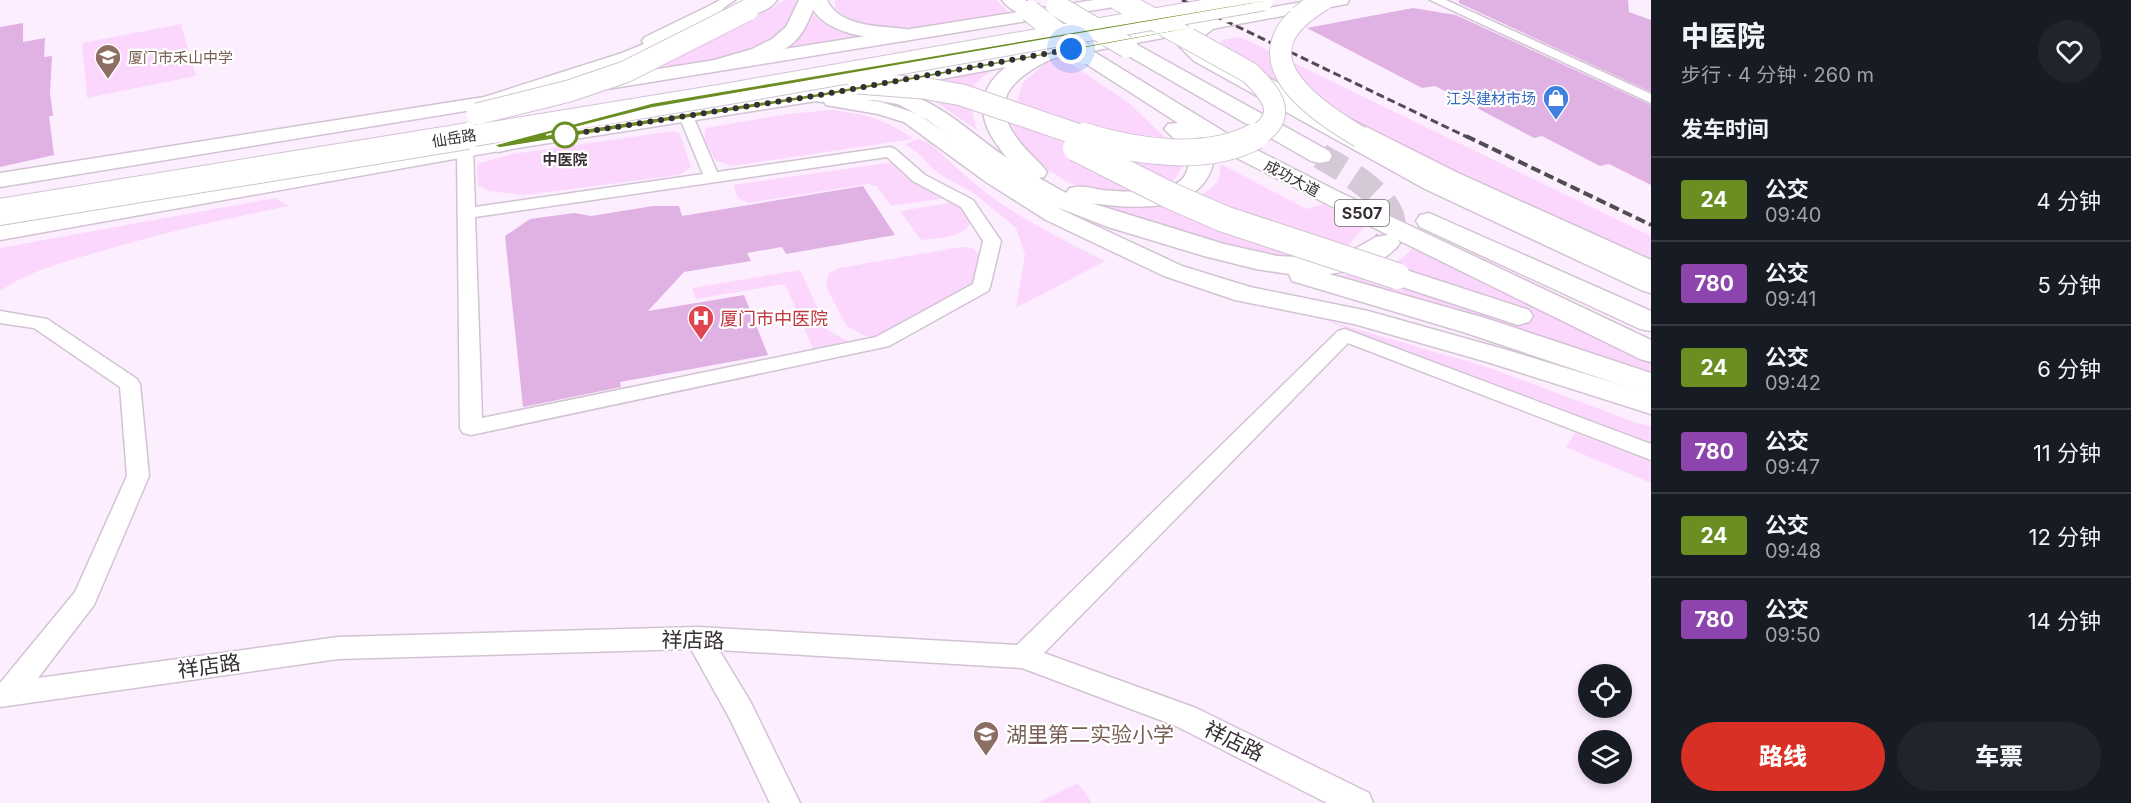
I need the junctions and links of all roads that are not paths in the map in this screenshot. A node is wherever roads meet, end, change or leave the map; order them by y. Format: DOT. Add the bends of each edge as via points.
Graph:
graph roads {
  1 [pos="696,0"];
  2 [pos="768,0"];
  3 [pos="808,0"];
  4 [pos="818,0"];
  5 [pos="1011,0"];
  6 [pos="1092,0"];
  7 [pos="1119,0"];
  8 [pos="1126,0"];
  9 [pos="1200,0"];
  10 [pos="1263,0"];
  11 [pos="1323,0"];
  12 [pos="1341,0"];
  13 [pos="1353,0"];
  14 [pos="1436,0"];
  15 [pos="1054,3"];
  16 [pos="722,4"];
  17 [pos="748,5"];
  18 [pos="1025,5"];
  19 [pos="1208,25"];
  20 [pos="905,35"];
  21 [pos="1119,49"];
  22 [pos="1048,53"];
  23 [pos="1084,54"];
  24 [pos="621,61"];
  25 [pos="718,65"];
  26 [pos="727,94"];
  27 [pos="820,95"];
  28 [pos="1651,99"];
  29 [pos="773,103"];
  30 [pos="469,105"];
  31 [pos="652,105"];
  32 [pos="1003,108"];
  33 [pos="686,116"];
  34 [pos="397,134"];
  35 [pos="499,145"];
  36 [pos="465,152"];
  37 [pos="1320,156"];
  38 [pos="712,177"];
  39 [pos="0,180"];
  40 [pos="0,199"];
  41 [pos="0,212"];
  42 [pos="467,213"];
  43 [pos="0,233"];
  44 [pos="1386,243"];
  45 [pos="1240,258"];
  46 [pos="1651,272"];
  47 [pos="1651,284"];
  48 [pos="1244,294"];
  49 [pos="1651,301"];
  50 [pos="0,317"];
  51 [pos="1651,322"];
  52 [pos="1345,335"];
  53 [pos="1651,352"];
  54 [pos="1651,365"];
  55 [pos="1651,384"];
  56 [pos="1651,404"];
  57 [pos="1651,452"];
  58 [pos="698,638"];
  59 [pos="1023,657"];
  60 [pos="6,694"];
  61 [pos="785,803"];
  62 [pos="1358,803"];
  1 -- 16 [label="main road"];
  2 -- 17 [label="highway"];
  3 -- 25 [label="highway" via="793,33 778,44"];
  4 -- 20 [label="highway" via="825,14 841,23"];
  5 -- 18 [label="highway, 成功大道"];
  6 -- 49 [label="highway, bridge" via="1294,126 1474,221"];
  7 -- 32 [label="highway, bridge" via="1250,73 1274,99 1272,121 1261,133 1243,142 1215,149 1157,151 1082,137"];
  8 -- 20 [label="main road"];
  9 -- 34 [label="highway, 仙岳路, bridge"];
  10 -- 26 [label="highway, 仙岳路, bridge"];
  11 -- 46 [label="highway, bridge" via="1295,17 1282,38 1281,60 1309,103 1360,137 1458,187"];
  12 -- 19 [label="main road"];
  13 -- 46 [label="main road" via="1327,10 1214,34 1204,41 1210,54 1450,178"];
  14 -- 28 [label="street"];
  15 -- 21 [label="highway, 成功大道 / S507, bridge"];
  16 -- 24 [label="main road"];
  17 -- 24 [label="main road"];
  17 -- 34 [label="highway, bridge" via="626,72 548,97"];
  18 -- 23 [label="highway, 成功大道 / S507, bridge"];
  19 -- 22 [label="main road"];
  19 -- 47 [label="highway" via="1190,37 1189,46 1202,57 1434,184"];
  20 -- 25 [label="main road"];
  21 -- 37 [label="highway"];
  21 -- 51 [label="highway, 成功大道 / S507" via="1246,131 1348,184"];
  22 -- 23 [label="highway" via="1004,80 996,96 994,113 999,131 1034,171 1058,186 1118,200 1158,197 1187,189 1200,173 1202,159 1192,142"];
  22 -- 27 [label="main road"];
  23 -- 53 [label="highway, 成功大道 / S507" via="1233,147"];
  24 -- 30 [label="main road"];
  25 -- 30 [label="main road"];
  26 -- 31 [label="highway, 仙岳路, bridge"];
  26 -- 32 [label="highway, bridge" via="856,83 916,86 960,94"];
  27 -- 29 [label="main road"];
  27 -- 45 [label="highway" via="867,93 904,98 926,107 1030,184 1075,206"];
  29 -- 33 [label="main road"];
  29 -- 48 [label="main road" via="854,103 911,117 1054,215 1173,271"];
  30 -- 39 [label="main road"];
  31 -- 35 [label="highway"];
  31 -- 41 [label="highway, 仙岳路, bridge"];
  32 -- 54 [label="highway, bridge" via="1199,209 1569,333"];
  33 -- 35 [label="main road"];
  33 -- 38 [label="street"];
  34 -- 40 [label="highway, 仙岳路"];
  35 -- 36 [label="main road"];
  36 -- 42 [label="street"];
  36 -- 43 [label="main road"];
  38 -- 42 [label="street"];
  38 -- 42 [label="street" via="890,152 919,178 967,204 992,241 981,287 882,342 471,428"];
  44 -- 45 [label="highway" via="1370,255 1344,264 1310,267"];
  45 -- 55 [label="highway" via="1474,325"];
  48 -- 52 [label="main road"];
  48 -- 56 [label="main road" via="1368,320"];
  50 -- 60 [label="street" via="40,323 130,384 138,476 85,598"];
  52 -- 57 [label="street"];
  52 -- 59 [label="street"];
  58 -- 59 [label="street, 祥店路"];
  58 -- 60 [label="street, 祥店路" via="338,648"];
  58 -- 61 [label="street" via="740,710"];
  59 -- 62 [label="street, 祥店路" via="1186,717"];
}
